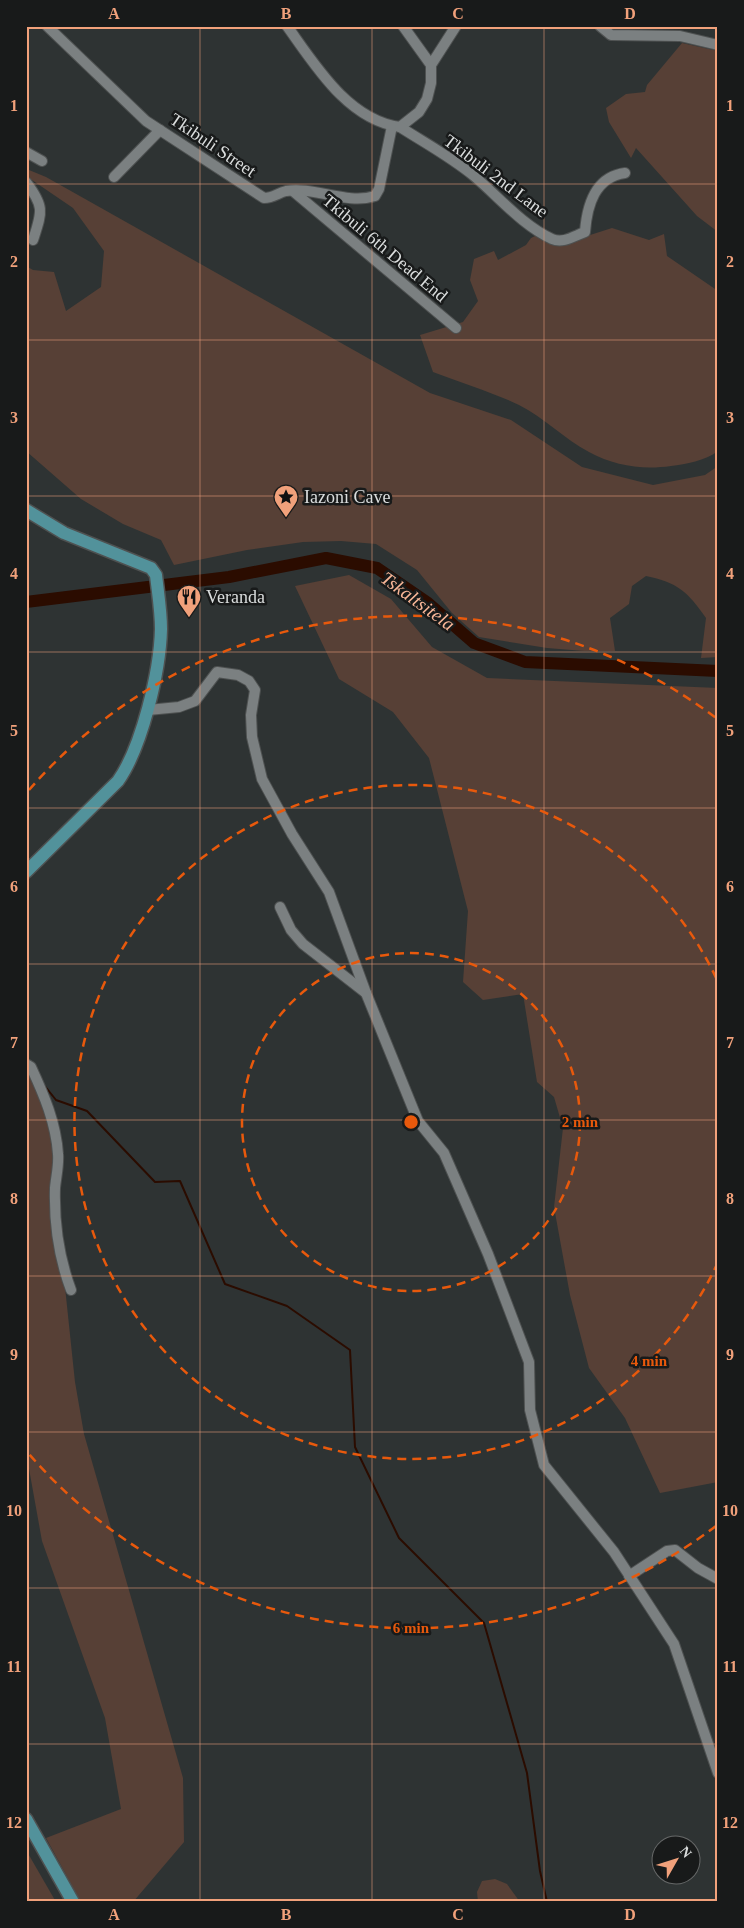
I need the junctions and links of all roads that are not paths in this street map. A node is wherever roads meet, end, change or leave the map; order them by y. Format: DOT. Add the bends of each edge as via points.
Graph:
graph roads {
  1 [pos="47,26"];
  2 [pos="287,26"];
  3 [pos="404,26"];
  4 [pos="456,26"];
  5 [pos="600,26"];
  6 [pos="718,45"];
  7 [pos="431,65"];
  8 [pos="396,127"];
  9 [pos="160,130"];
  10 [pos="26,152"];
  11 [pos="42,161"];
  12 [pos="625,173"];
  13 [pos="114,177"];
  14 [pos="26,182"];
  15 [pos="294,192"];
  16 [pos="32,240"];
  17 [pos="456,328"];
  18 [pos="26,510"];
  19 [pos="148,710"];
  20 [pos="26,872"];
  21 [pos="280,907"];
  22 [pos="366,992"];
  23 [pos="26,1064"];
  24 [pos="71,1290"];
  25 [pos="630,1576"];
  26 [pos="718,1579"];
  27 [pos="718,1773"];
  28 [pos="26,1819"];
  29 [pos="73,1902"];
  1 -- 9 [label="street, Tkibuli Street" via="146,121"];
  2 -- 8 [label="street" via="324,78 359,110"];
  3 -- 7 [label="street"];
  4 -- 7 [label="street"];
  5 -- 6 [label="street" via="611,35 680,36"];
  7 -- 8 [label="street" via="427,100 419,112"];
  8 -- 12 [label="street, Tkibuli 2nd Lane" via="452,160 522,220 553,239 563,241 584,232 589,204 602,182 611,175"];
  8 -- 15 [label="street, Tkibuli Street" via="375,196 345,198"];
  9 -- 13 [label="street"];
  9 -- 15 [label="street, Tkibuli Street" via="257,195 272,198 286,191"];
  10 -- 11 [label="street"];
  14 -- 16 [label="street" via="40,204 42,214"];
  15 -- 17 [label="street, Tkibuli 6th Dead End"];
  18 -- 19 [label="main road" via="64,533 148,566 156,575 160,612 159,654"];
  19 -- 20 [label="main road" via="129,766 118,781"];
  19 -- 22 [label="street" via="179,707 195,701 217,672 238,675 253,685 255,696 251,726 257,765 292,834 329,892"];
  21 -- 22 [label="street" via="291,930 303,944"];
  22 -- 25 [label="street" via="418,1121 444,1153 530,1362 530,1410 544,1466"];
  23 -- 24 [label="street" via="31,1067 51,1111 59,1155 55,1190 58,1239"];
  25 -- 26 [label="street" via="667,1551 675,1550"];
  25 -- 27 [label="street" via="674,1644"];
  28 -- 29 [label="main road"];
}
